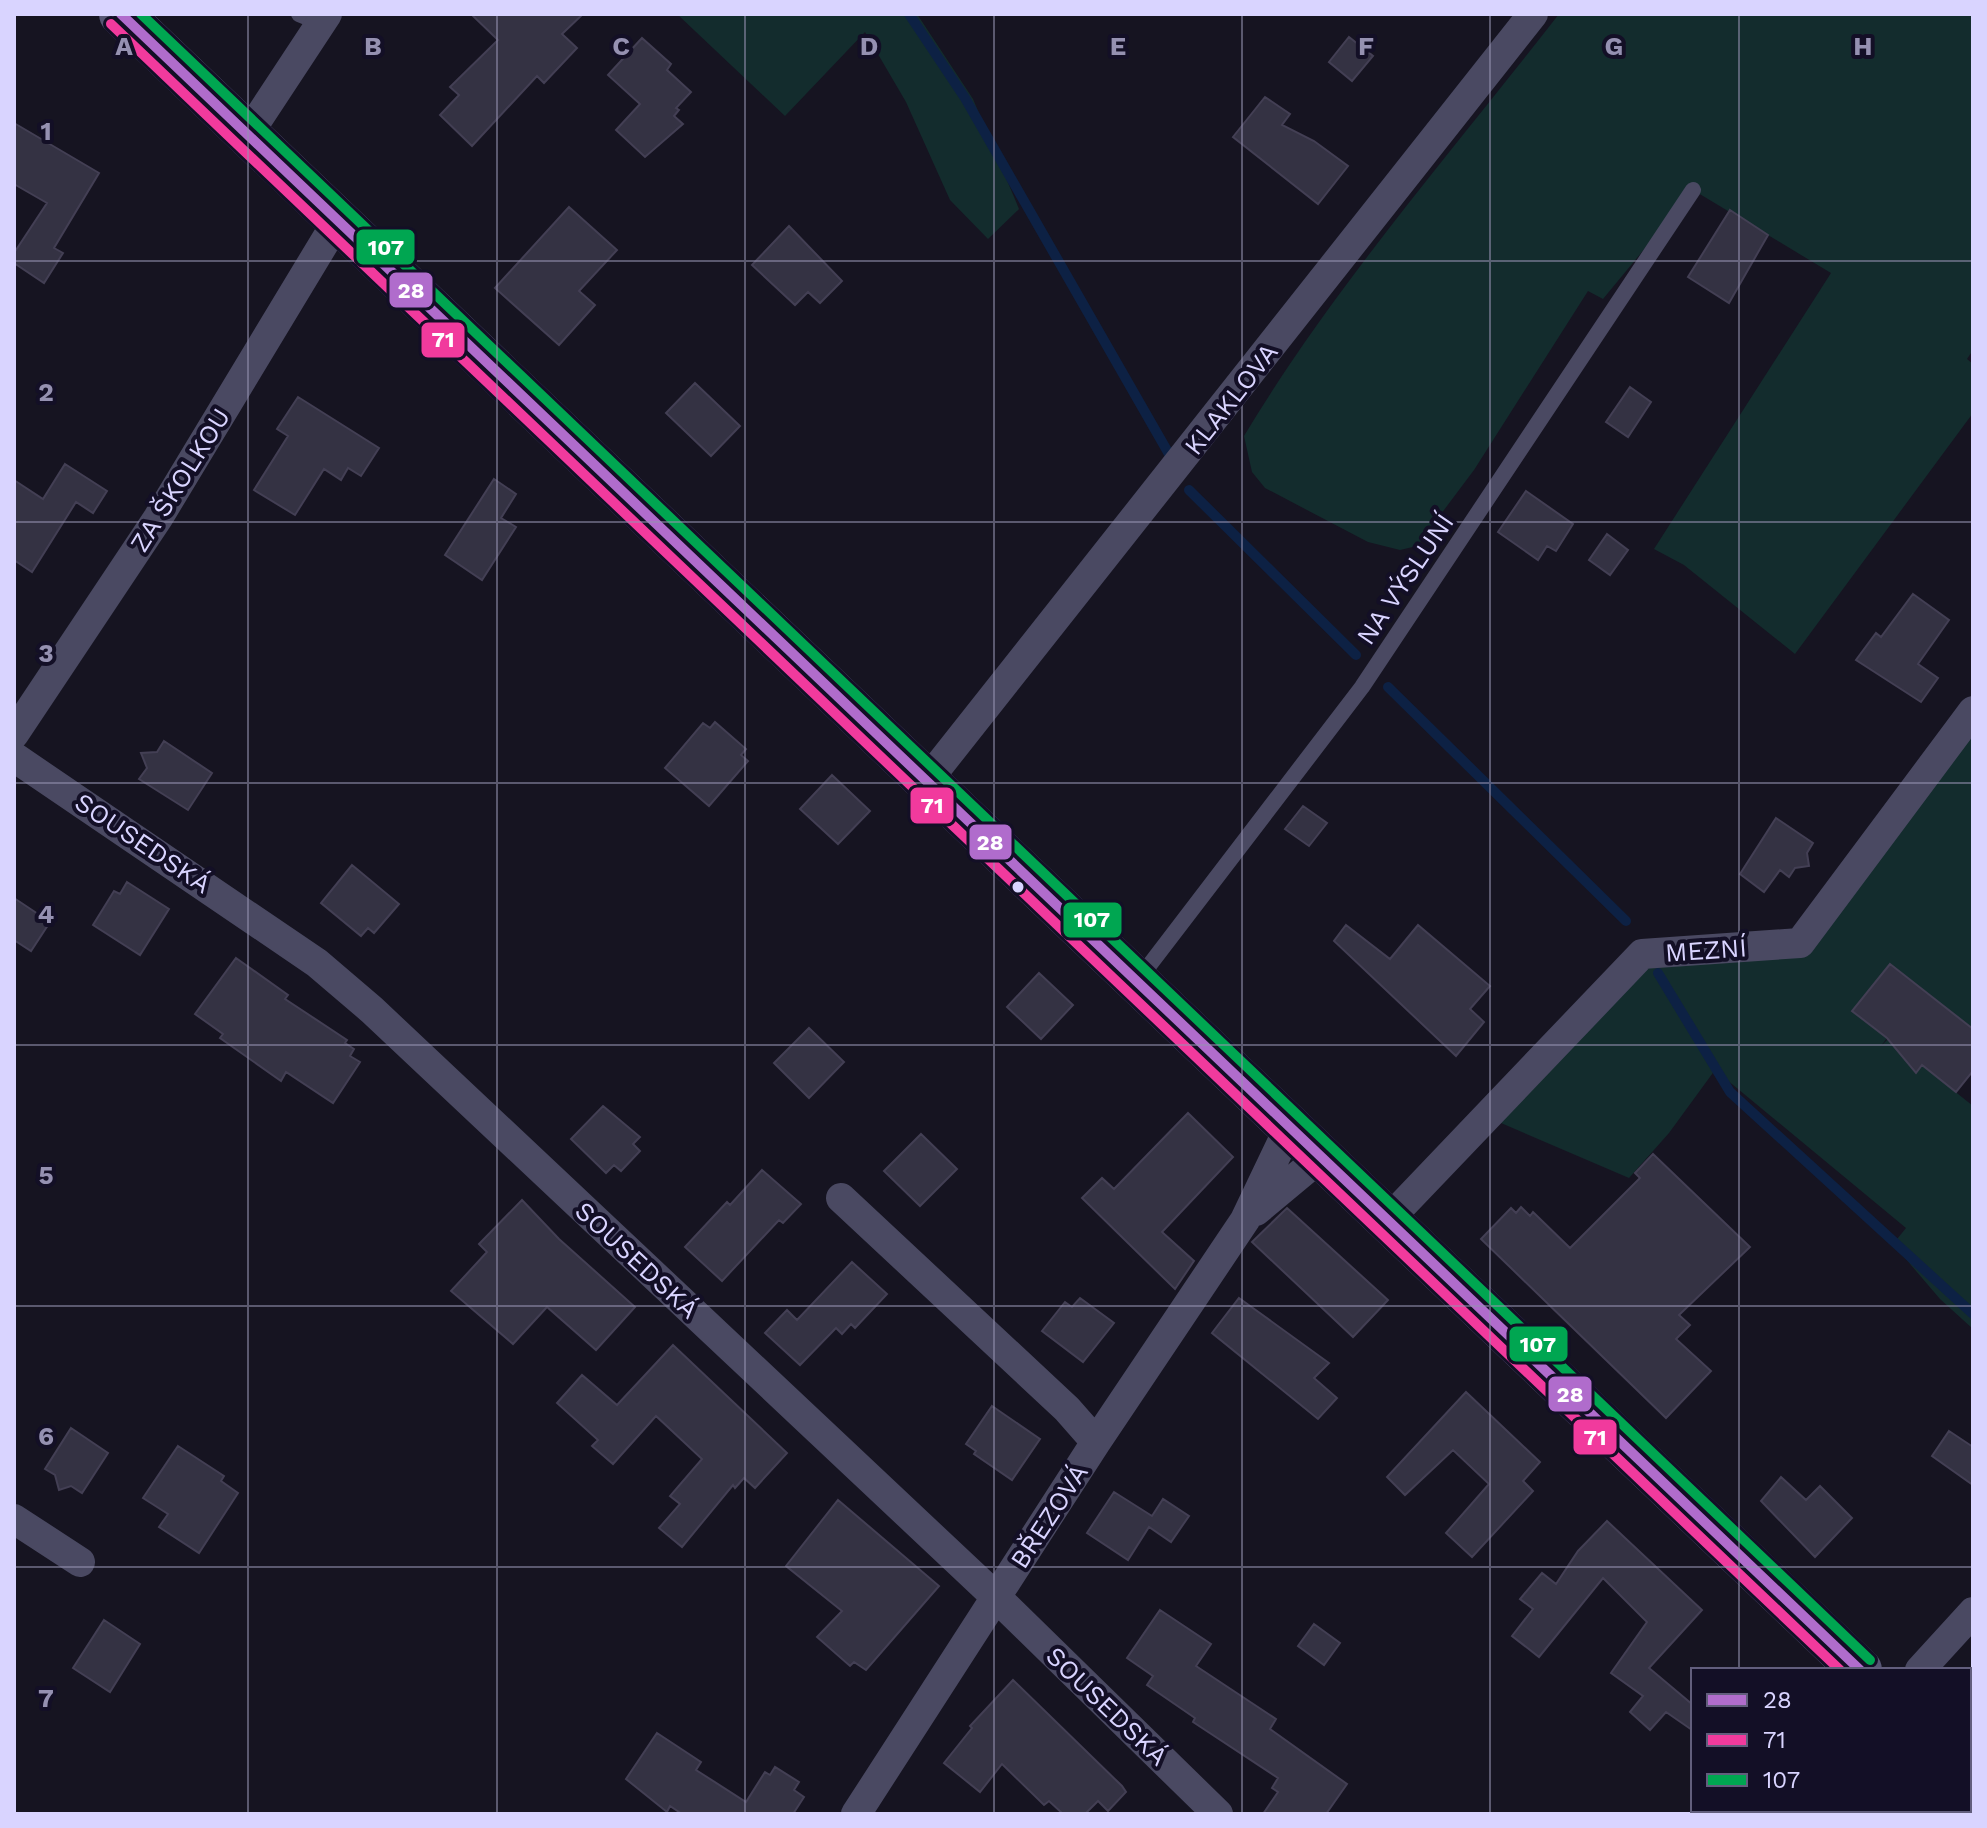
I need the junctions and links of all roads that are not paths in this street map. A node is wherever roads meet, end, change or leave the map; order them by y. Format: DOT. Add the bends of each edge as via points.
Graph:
graph roads {
  1 [pos="121,14"];
  2 [pos="1533,14"];
  3 [pos="315,17"];
  4 [pos="248,134"];
  5 [pos="1693,190"];
  6 [pos="338,220"];
  7 [pos="1973,711"];
  8 [pos="14,734"];
  9 [pos="14,757"];
  10 [pos="926,782"];
  11 [pos="1137,981"];
  12 [pos="1290,1126"];
  13 [pos="1322,1156"];
  14 [pos="841,1198"];
  15 [pos="1245,1220"];
  16 [pos="1388,1220"];
  17 [pos="1096,1442"];
  18 [pos="14,1519"];
  19 [pos="80,1562"];
  20 [pos="996,1597"];
  21 [pos="1973,1612"];
  22 [pos="1858,1668"];
  23 [pos="1922,1668"];
  24 [pos="856,1814"];
  25 [pos="1218,1814"];
  1 -- 4 [label="main road"];
  2 -- 10 [label="street, KLAKLOVA"];
  3 -- 4 [label="street"];
  4 -- 6 [label="main road"];
  5 -- 11 [label="lane, NA VÝSLUNÍ" via="1362,687"];
  6 -- 8 [label="street, ZA ŠKOLKOU" via="158,518"];
  6 -- 10 [label="main road"];
  7 -- 16 [label="street, MEZNÍ" via="1800,943 1642,954"];
  9 -- 20 [label="street, SOUSEDSKÁ" via="328,972"];
  10 -- 11 [label="main road"];
  11 -- 12 [label="main road"];
  12 -- 13 [label="main road"];
  12 -- 15 [label="street, BŘEZOVÁ"];
  13 -- 15 [label="street, BŘEZOVÁ"];
  13 -- 16 [label="main road"];
  14 -- 17 [label="street"];
  15 -- 17 [label="street, BŘEZOVÁ"];
  16 -- 22 [label="main road"];
  17 -- 20 [label="street, BŘEZOVÁ"];
  18 -- 19 [label="street"];
  20 -- 24 [label="street, BŘEZOVÁ"];
  20 -- 25 [label="street, SOUSEDSKÁ"];
  21 -- 23 [label="street"];
}
